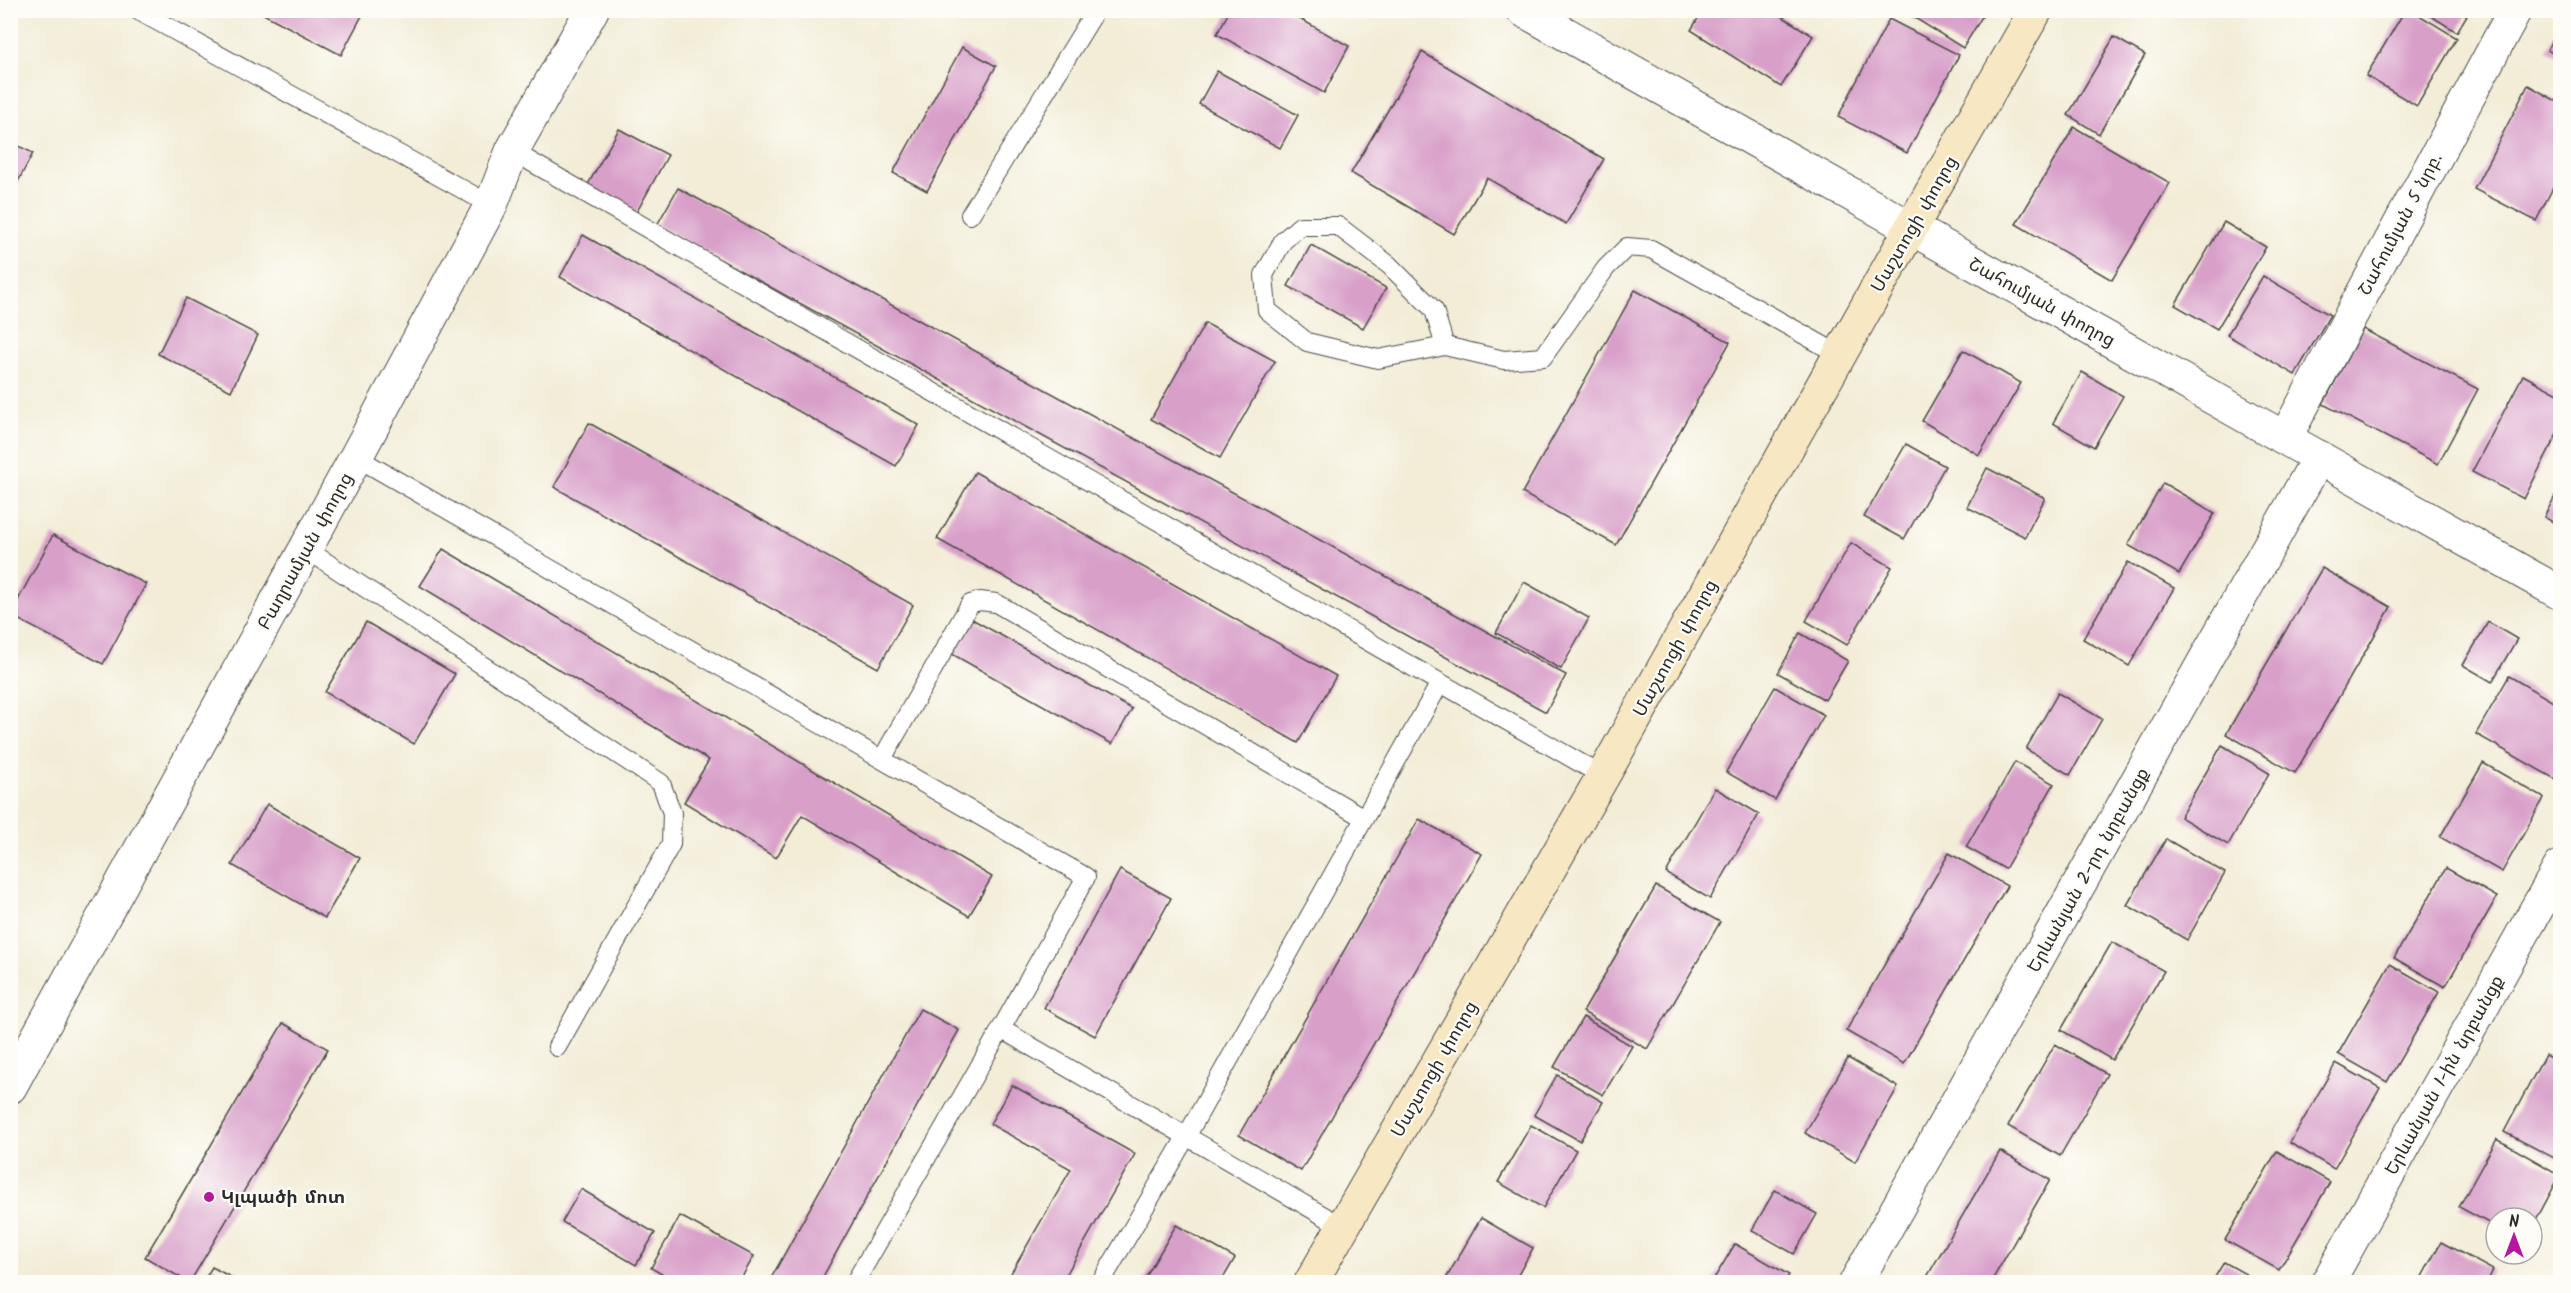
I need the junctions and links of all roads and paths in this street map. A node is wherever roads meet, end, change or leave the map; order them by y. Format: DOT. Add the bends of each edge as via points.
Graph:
graph roads {
  1 [pos="137,10"];
  2 [pos="592,10"];
  3 [pos="1096,10"];
  4 [pos="1522,10"];
  5 [pos="2036,10"];
  6 [pos="2515,10"];
  7 [pos="512,151"];
  8 [pos="490,205"];
  9 [pos="970,215"];
  10 [pos="1911,228"];
  11 [pos="1445,346"];
  12 [pos="1840,356"];
  13 [pos="2284,438"];
  14 [pos="356,457"];
  15 [pos="2319,457"];
  16 [pos="306,549"];
  17 [pos="2560,592"];
  18 [pos="1440,683"];
  19 [pos="882,759"];
  20 [pos="1603,776"];
  21 [pos="1364,819"];
  22 [pos="2560,867"];
  23 [pos="1001,1029"];
  24 [pos="557,1047"];
  25 [pos="10,1087"];
  26 [pos="1186,1137"];
  27 [pos="1343,1227"];
  28 [pos="855,1282"];
  29 [pos="1101,1282"];
  30 [pos="1311,1282"];
  31 [pos="1856,1282"];
  32 [pos="2328,1282"];
  1 -- 8 [label="lane"];
  2 -- 7 [label="street, Բաղրամյան փողոց"];
  3 -- 9 [label="lane"];
  4 -- 10 [label="street, Շահումյան փողոց"];
  5 -- 10 [label="main road, Մաշտոցի փողոց"];
  6 -- 13 [label="street, Շահումյան 5 նրբ."];
  7 -- 8 [label="street, Բաղրամյան փողոց"];
  7 -- 18 [label="lane"];
  8 -- 14 [label="street, Բաղրամյան փողոց"];
  10 -- 12 [label="main road, Մաշտոցի փողոց"];
  10 -- 13 [label="street, Շահումյան փողոց"];
  11 -- 11 [label="lane" via="1434,310 1389,266 1338,226 1300,226 1283,241 1264,275 1267,310 1307,342 1378,359"];
  11 -- 12 [label="lane" via="1504,360 1543,357 1606,268 1628,247 1650,249"];
  12 -- 20 [label="main road, Մաշտոցի փողոց"];
  13 -- 15 [label="street, Շահումյան փողոց"];
  14 -- 16 [label="street, Բաղրամյան փողոց"];
  14 -- 19 [label="lane"];
  15 -- 17 [label="street, Շահումյան փողոց"];
  15 -- 31 [label="street, Երևանյան 2-րդ նրբանցք"];
  16 -- 24 [label="lane" via="661,783 672,813 671,844"];
  16 -- 25 [label="street, Բաղրամյան փողոց"];
  18 -- 20 [label="lane"];
  18 -- 21 [label="lane"];
  19 -- 21 [label="lane" via="970,604 980,601 996,603"];
  19 -- 23 [label="lane" via="1086,877"];
  20 -- 27 [label="main road, Մաշտոցի փողոց"];
  21 -- 26 [label="lane"];
  22 -- 32 [label="street, Երևանյան 1-ին նրբանցք"];
  23 -- 26 [label="lane"];
  23 -- 28 [label="lane"];
  26 -- 27 [label="lane"];
  26 -- 29 [label="lane"];
  27 -- 30 [label="main road, Մաշտոցի փողոց"];
}
